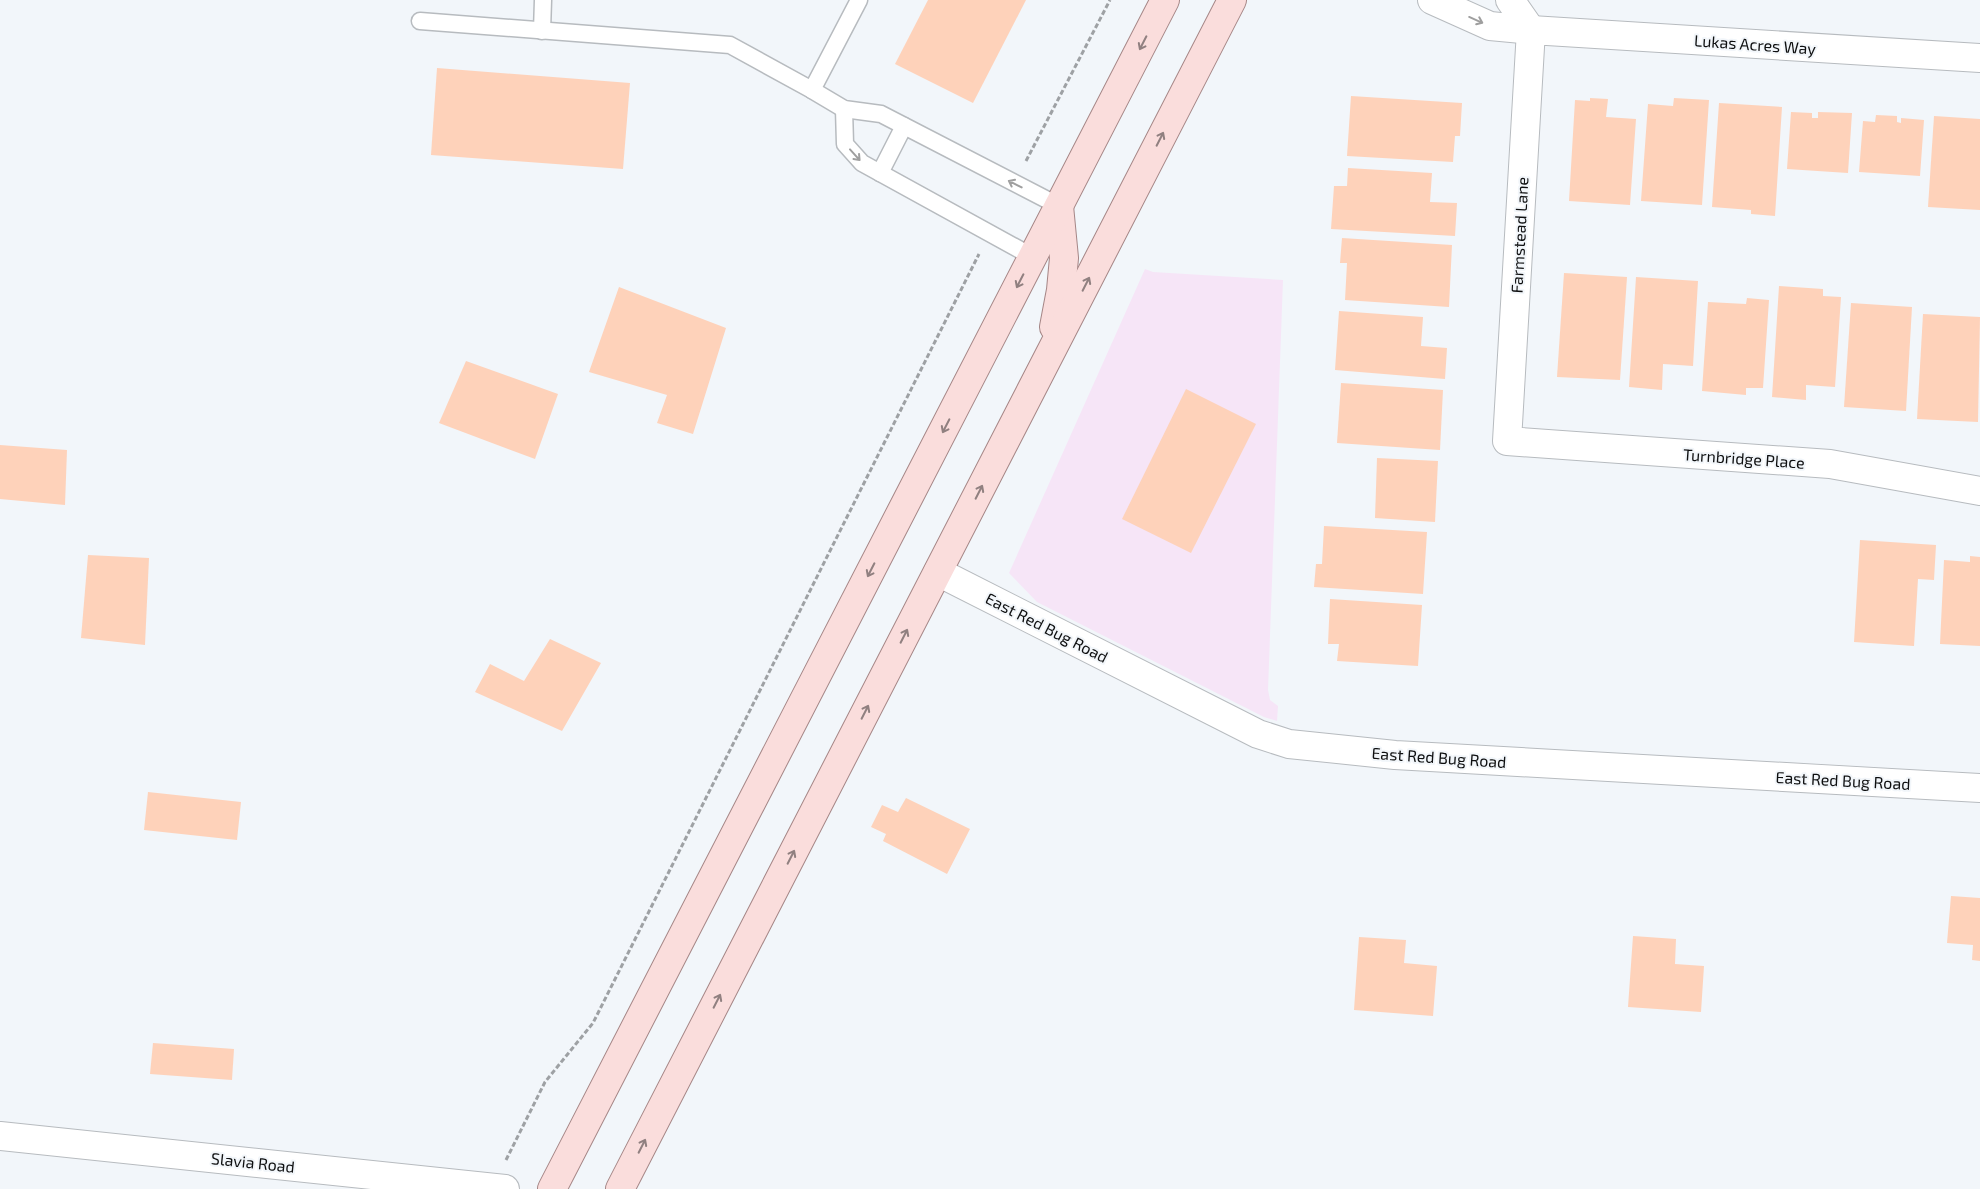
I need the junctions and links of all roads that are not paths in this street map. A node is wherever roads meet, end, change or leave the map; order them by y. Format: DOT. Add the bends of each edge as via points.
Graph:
graph roads {
  1 [pos="543,0"];
  2 [pos="858,0"];
  3 [pos="1165,0"];
  4 [pos="1232,0"];
  5 [pos="1432,0"];
  6 [pos="1510,0"];
  7 [pos="420,21"];
  8 [pos="1531,30"];
  9 [pos="542,31"];
  10 [pos="1980,58"];
  11 [pos="812,90"];
  12 [pos="844,109"];
  13 [pos="904,126"];
  14 [pos="880,173"];
  15 [pos="1059,206"];
  16 [pos="1033,257"];
  17 [pos="1048,358"];
  18 [pos="1507,441"];
  19 [pos="1980,491"];
  20 [pos="938,572"];
  21 [pos="1980,788"];
  22 [pos="0,1136"];
  23 [pos="505,1189"];
  24 [pos="552,1189"];
  25 [pos="620,1189"];
  1 -- 9 [label="lane"];
  2 -- 11 [label="lane"];
  3 -- 15 [label="main road, one-way"];
  17 -- 4 [label="main road, one-way"];
  5 -- 8 [label="street, Lukas Acres Way, one-way" via="1490,26"];
  6 -- 8 [label="street"];
  7 -- 9 [label="lane"];
  8 -- 10 [label="street, Lukas Acres Way"];
  8 -- 18 [label="street, Farmstead Lane"];
  9 -- 11 [label="lane" via="730,45"];
  11 -- 12 [label="lane"];
  12 -- 13 [label="lane" via="881,114"];
  12 -- 14 [label="lane, one-way" via="845,144 862,163"];
  13 -- 14 [label="lane"];
  15 -- 13 [label="lane, one-way"];
  14 -- 16 [label="lane"];
  15 -- 16 [label="main road"];
  15 -- 17 [label="main road" via="1064,258"];
  16 -- 24 [label="main road, one-way"];
  20 -- 17 [label="main road, one-way"];
  18 -- 19 [label="street, Turnbridge Place" via="1830,464"];
  20 -- 21 [label="street, East Red Bug Road" via="1258,734 1289,744 1396,755"];
  25 -- 20 [label="main road, one-way"];
  22 -- 23 [label="street, Slavia Road"];
}
